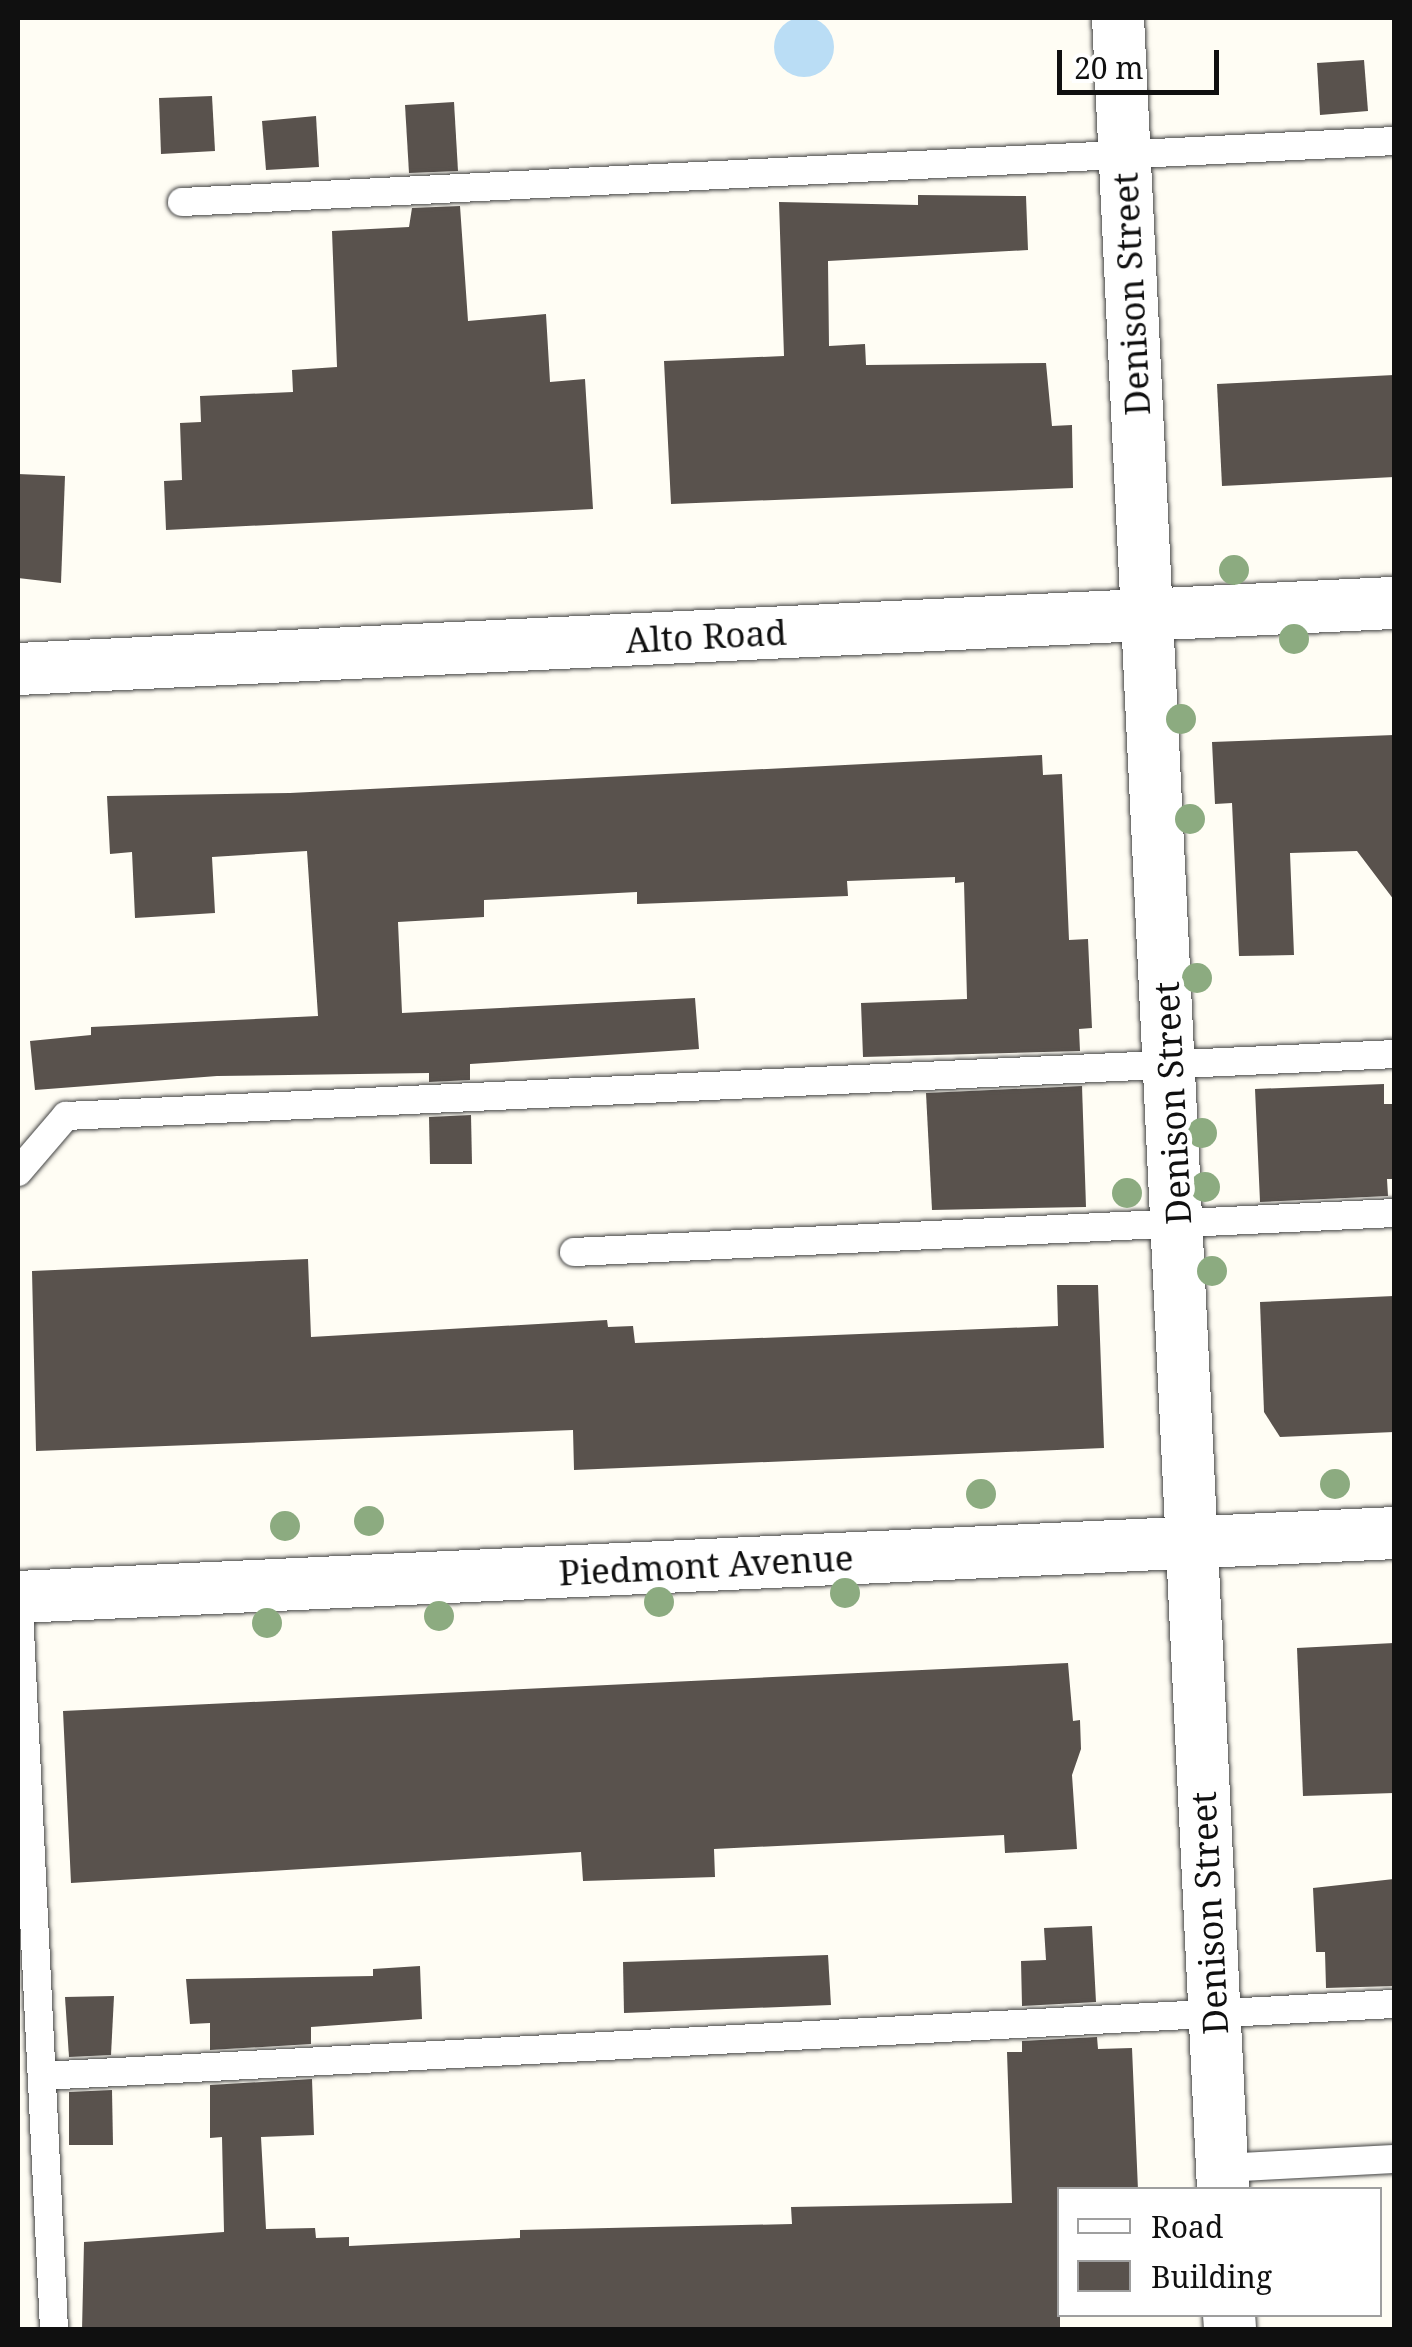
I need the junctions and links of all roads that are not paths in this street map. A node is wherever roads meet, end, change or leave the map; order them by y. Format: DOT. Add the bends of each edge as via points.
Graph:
graph roads {
  1 [pos="1118,18"];
  2 [pos="1394,142"];
  3 [pos="1124,155"];
  4 [pos="182,202"];
  5 [pos="1394,604"];
  6 [pos="1147,615"];
  7 [pos="18,669"];
  8 [pos="1394,1054"];
  9 [pos="1170,1064"];
  10 [pos="18,1172"];
  11 [pos="1394,1213"];
  12 [pos="1178,1224"];
  13 [pos="574,1252"];
  14 [pos="1394,1534"];
  15 [pos="1191,1543"];
  16 [pos="18,1590"];
  17 [pos="18,1598"];
  18 [pos="1394,2004"];
  19 [pos="1214,2012"];
  20 [pos="42,2076"];
  21 [pos="1394,2159"];
  22 [pos="1222,2179"];
  23 [pos="54,2330"];
  1 -- 3 [label="street, Denison Street"];
  2 -- 3 [label="lane"];
  3 -- 4 [label="lane"];
  3 -- 6 [label="street, Denison Street"];
  5 -- 6 [label="street, Alto Road"];
  6 -- 7 [label="street, Alto Road"];
  6 -- 9 [label="street, Denison Street"];
  8 -- 9 [label="lane"];
  9 -- 10 [label="lane" via="66,1116"];
  9 -- 12 [label="street, Denison Street"];
  11 -- 12 [label="lane"];
  12 -- 13 [label="lane"];
  12 -- 15 [label="street, Denison Street"];
  14 -- 15 [label="street, Piedmont Avenue"];
  15 -- 17 [label="street, Piedmont Avenue"];
  15 -- 19 [label="street, Denison Street"];
  16 -- 17 [label="lane"];
  17 -- 20 [label="lane"];
  18 -- 19 [label="lane"];
  19 -- 20 [label="lane"];
  19 -- 22 [label="street, Denison Street"];
  20 -- 23 [label="lane"];
  21 -- 22 [label="lane"];
}
